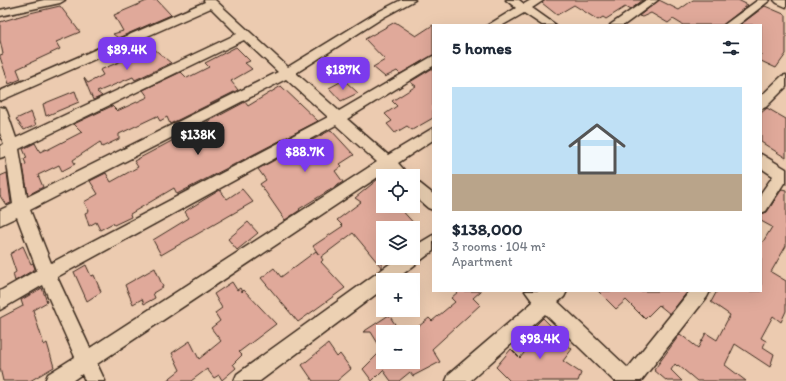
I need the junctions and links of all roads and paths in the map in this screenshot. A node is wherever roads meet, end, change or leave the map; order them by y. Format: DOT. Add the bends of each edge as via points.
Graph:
graph roads {
  1 [pos="60,0"];
  2 [pos="410,0"];
  3 [pos="511,0"];
  4 [pos="539,0"];
  5 [pos="653,0"];
  6 [pos="765,0"];
  7 [pos="782,0"];
  8 [pos="210,1"];
  9 [pos="786,2"];
  10 [pos="13,5"];
  11 [pos="524,8"];
  12 [pos="0,13"];
  13 [pos="496,24"];
  14 [pos="548,24"];
  15 [pos="617,24"];
  16 [pos="731,24"];
  17 [pos="245,35"];
  18 [pos="432,61"];
  19 [pos="287,73"];
  20 [pos="786,79"];
  21 [pos="0,96"];
  22 [pos="762,103"];
  23 [pos="0,112"];
  24 [pos="338,118"];
  25 [pos="432,135"];
  26 [pos="6,150"];
  27 [pos="762,161"];
  28 [pos="387,164"];
  29 [pos="393,169"];
  30 [pos="784,175"];
  31 [pos="420,192"];
  32 [pos="432,202"];
  33 [pos="762,205"];
  34 [pos="21,207"];
  35 [pos="0,218"];
  36 [pos="432,243"];
  37 [pos="420,251"];
  38 [pos="401,265"];
  39 [pos="47,274"];
  40 [pos="700,292"];
  41 [pos="546,295"];
  42 [pos="0,301"];
  43 [pos="85,362"];
  44 [pos="55,381"];
  45 [pos="95,381"];
  46 [pos="244,381"];
  47 [pos="456,381"];
  48 [pos="628,381"];
  1 -- 10 [label="street"];
  2 -- 19 [label="street" via="380,15"];
  3 -- 11 [label="street"];
  4 -- 11 [label="street"];
  5 -- 15 [label="street"];
  6 -- 16 [label="street"];
  7 -- 9 [label="main road"];
  8 -- 17 [label="street"];
  8 -- 21 [label="street"];
  10 -- 12 [label="street"];
  11 -- 13 [label="street"];
  11 -- 14 [label="street"];
  17 -- 19 [label="street"];
  17 -- 26 [label="street"];
  18 -- 24 [label="street"];
  19 -- 24 [label="street"];
  19 -- 34 [label="street"];
  20 -- 22 [label="street"];
  23 -- 26 [label="street"];
  24 -- 28 [label="street"];
  24 -- 39 [label="street"];
  25 -- 28 [label="street"];
  26 -- 34 [label="street"];
  27 -- 30 [label="street"];
  28 -- 29 [label="street"];
  28 -- 43 [label="street"];
  30 -- 33 [label="street"];
  31 -- 32 [label="street"];
  34 -- 35 [label="street"];
  34 -- 39 [label="street"];
  36 -- 37 [label="street"];
  38 -- 46 [label="street"];
  39 -- 42 [label="street"];
  39 -- 43 [label="street"];
  40 -- 48 [label="street"];
  41 -- 47 [label="street"];
  41 -- 48 [label="street"];
  43 -- 44 [label="street"];
  43 -- 45 [label="street"];
}
